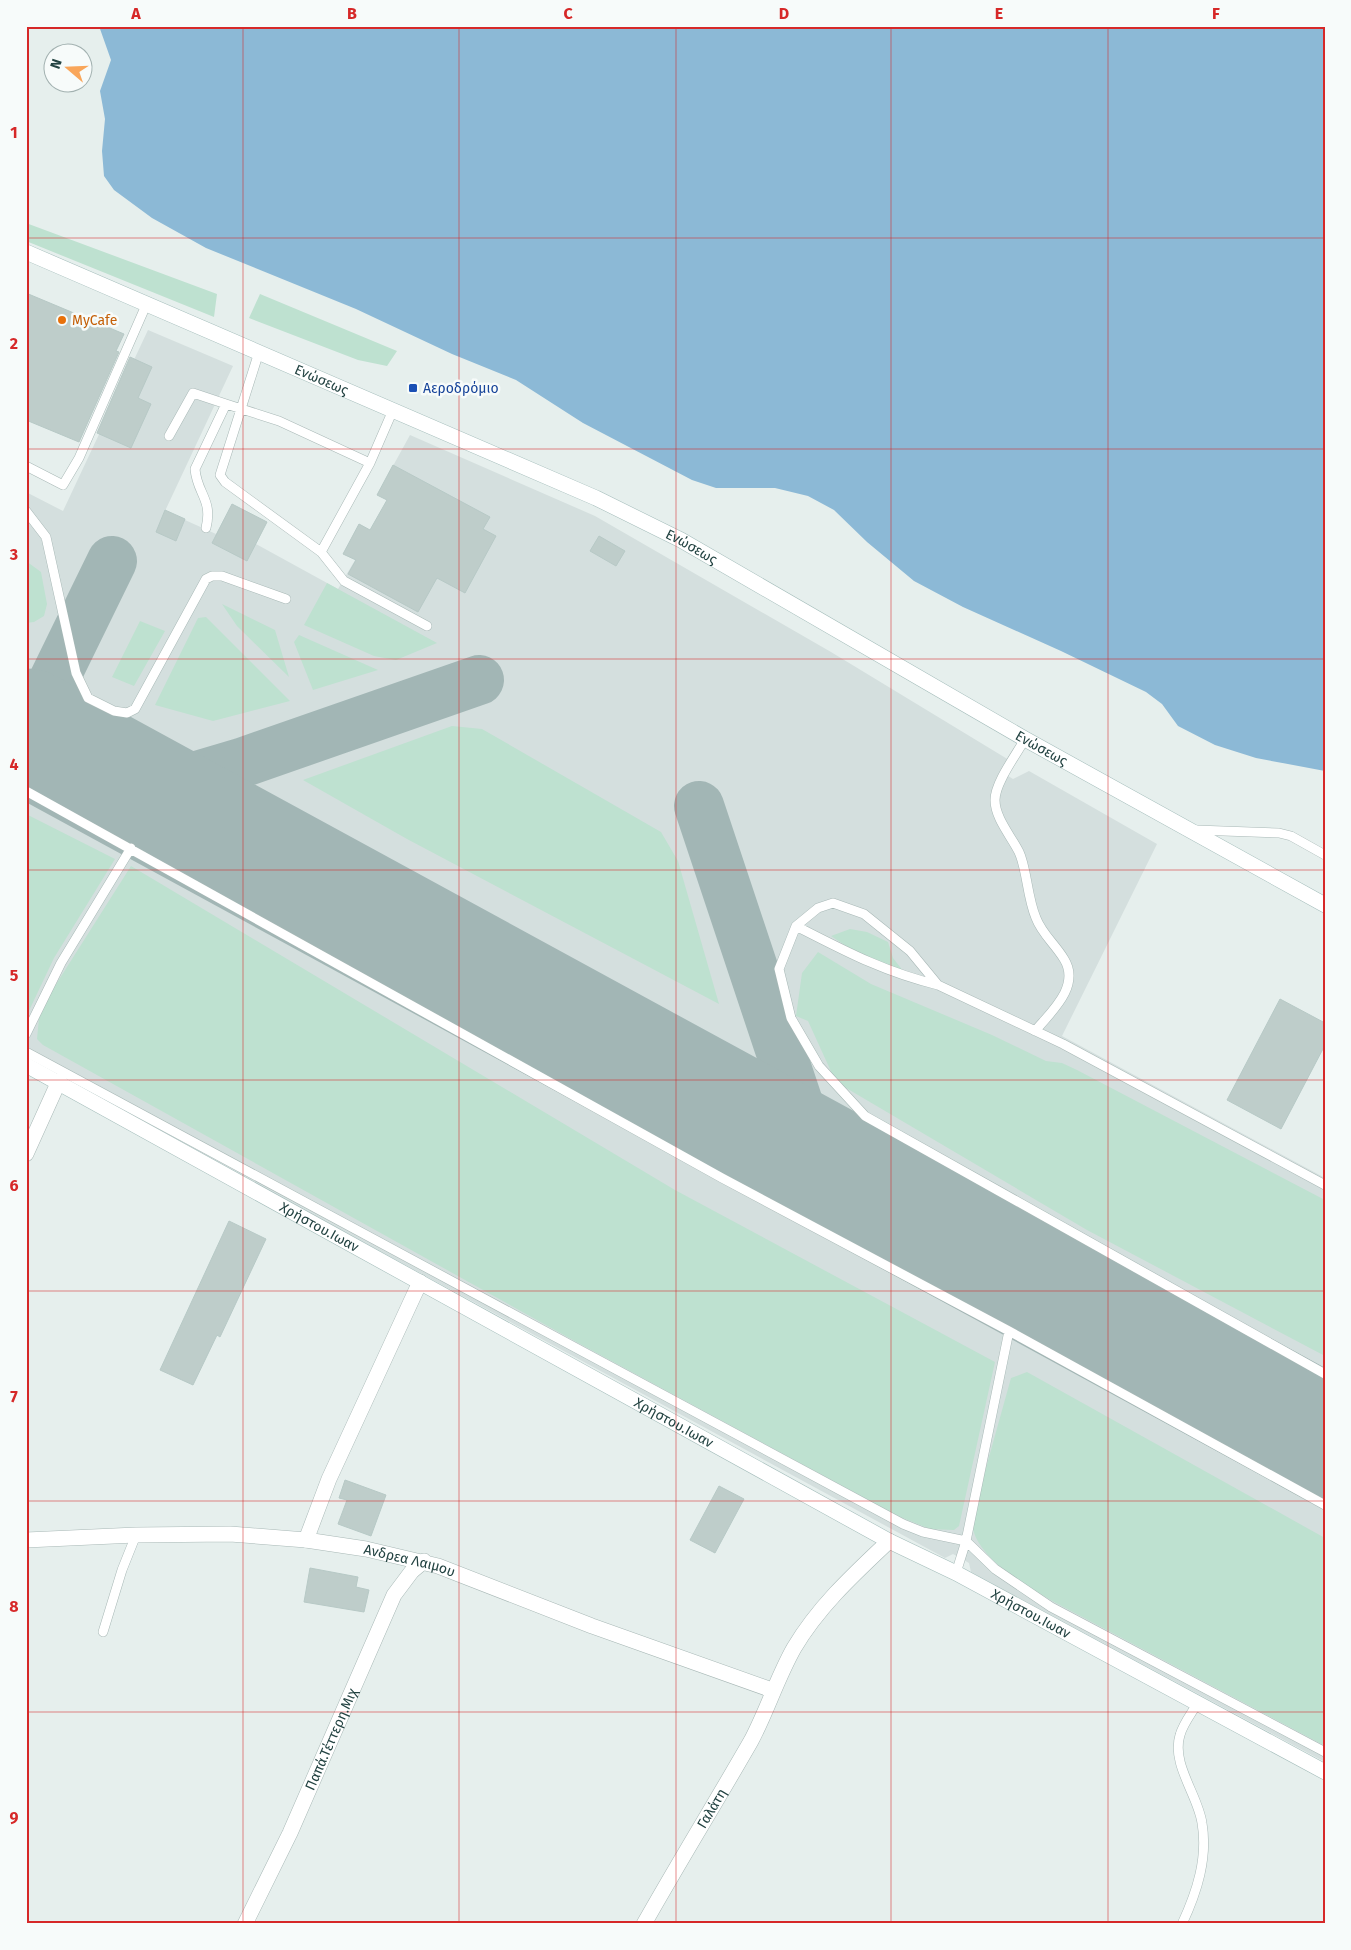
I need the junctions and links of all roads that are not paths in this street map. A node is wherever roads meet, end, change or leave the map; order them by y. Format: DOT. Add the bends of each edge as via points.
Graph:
graph roads {
  1 [pos="26,252"];
  2 [pos="147,303"];
  3 [pos="259,352"];
  4 [pos="226,404"];
  5 [pos="240,407"];
  6 [pos="393,410"];
  7 [pos="169,436"];
  8 [pos="370,463"];
  9 [pos="26,466"];
  10 [pos="26,511"];
  11 [pos="206,528"];
  12 [pos="321,552"];
  13 [pos="286,599"];
  14 [pos="427,626"];
  15 [pos="1025,739"];
  16 [pos="26,791"];
  17 [pos="1190,830"];
  18 [pos="131,848"];
  19 [pos="1325,855"];
  20 [pos="1325,905"];
  21 [pos="796,926"];
  22 [pos="938,985"];
  23 [pos="1035,1031"];
  24 [pos="26,1034"];
  25 [pos="26,1052"];
  26 [pos="26,1065"];
  27 [pos="60,1082"];
  28 [pos="26,1154"];
  29 [pos="1325,1185"];
  30 [pos="420,1282"];
  31 [pos="1009,1331"];
  32 [pos="1325,1374"];
  33 [pos="1325,1505"];
  34 [pos="136,1535"];
  35 [pos="26,1540"];
  36 [pos="306,1540"];
  37 [pos="889,1541"];
  38 [pos="966,1541"];
  39 [pos="424,1561"];
  40 [pos="956,1573"];
  41 [pos="103,1632"];
  42 [pos="772,1690"];
  43 [pos="1197,1704"];
  44 [pos="1325,1752"];
  45 [pos="1325,1772"];
  46 [pos="245,1924"];
  47 [pos="644,1924"];
  48 [pos="1182,1924"];
  1 -- 2 [label="street, Ενώσεως"];
  2 -- 3 [label="street, Ενώσεως"];
  2 -- 9 [label="lane" via="63,485"];
  3 -- 5 [label="lane"];
  3 -- 6 [label="street, Ενώσεως"];
  4 -- 5 [label="lane"];
  4 -- 7 [label="lane" via="193,393"];
  4 -- 11 [label="lane" via="195,469 196,480 208,507"];
  5 -- 8 [label="lane"];
  5 -- 12 [label="lane" via="220,474 225,482"];
  6 -- 8 [label="lane"];
  6 -- 15 [label="street, Ενώσεως" via="596,498 682,540"];
  8 -- 12 [label="lane"];
  10 -- 13 [label="lane" via="46,537 76,674 88,698 114,711 127,714 135,710 206,579 222,576"];
  12 -- 14 [label="lane" via="344,581"];
  15 -- 17 [label="street, Ενώσεως"];
  15 -- 23 [label="lane" via="998,787 994,799 996,812 1020,856 1036,918 1044,935 1064,960 1069,976 1067,988 1058,1003"];
  16 -- 18 [label="lane"];
  17 -- 19 [label="lane" via="1279,833"];
  17 -- 20 [label="street, Ενώσεως"];
  18 -- 24 [label="lane" via="61,963"];
  18 -- 31 [label="lane" via="722,1178"];
  21 -- 22 [label="lane" via="865,962 901,976"];
  21 -- 22 [label="lane" via="818,908 833,904 864,914 910,951"];
  21 -- 32 [label="lane" via="779,969 791,1018 819,1066 865,1116"];
  22 -- 23 [label="lane"];
  23 -- 29 [label="lane"];
  25 -- 38 [label="lane" via="903,1524 923,1532"];
  26 -- 27 [label="street, Χρήστου.Ιωαν"];
  27 -- 28 [label="street"];
  27 -- 30 [label="street, Χρήστου.Ιωαν"];
  30 -- 36 [label="street" via="329,1479"];
  30 -- 37 [label="street, Χρήστου.Ιωαν"];
  31 -- 33 [label="lane"];
  31 -- 38 [label="lane"];
  34 -- 35 [label="street, Ανδρεα Λαιμου"];
  34 -- 36 [label="street, Ανδρεα Λαιμου" via="230,1534"];
  34 -- 41 [label="lane"];
  36 -- 39 [label="street, Ανδρεα Λαιμου"];
  37 -- 40 [label="street, Χρήστου.Ιωαν"];
  37 -- 42 [label="street, Γαλάτη" via="836,1591 817,1614"];
  38 -- 40 [label="lane"];
  38 -- 44 [label="lane" via="995,1569 1044,1602"];
  39 -- 42 [label="street, Ανδρεα Λαιμου" via="592,1626"];
  39 -- 46 [label="street, Παπά.Τέττερη.Μιχ" via="394,1595 290,1833"];
  40 -- 43 [label="street, Χρήστου.Ιωαν"];
  42 -- 47 [label="street, Γαλάτη" via="750,1741"];
  43 -- 45 [label="street, Χρήστου.Ιωαν"];
  43 -- 48 [label="lane" via="1180,1735 1179,1758 1202,1822 1204,1847 1200,1876"];
}
